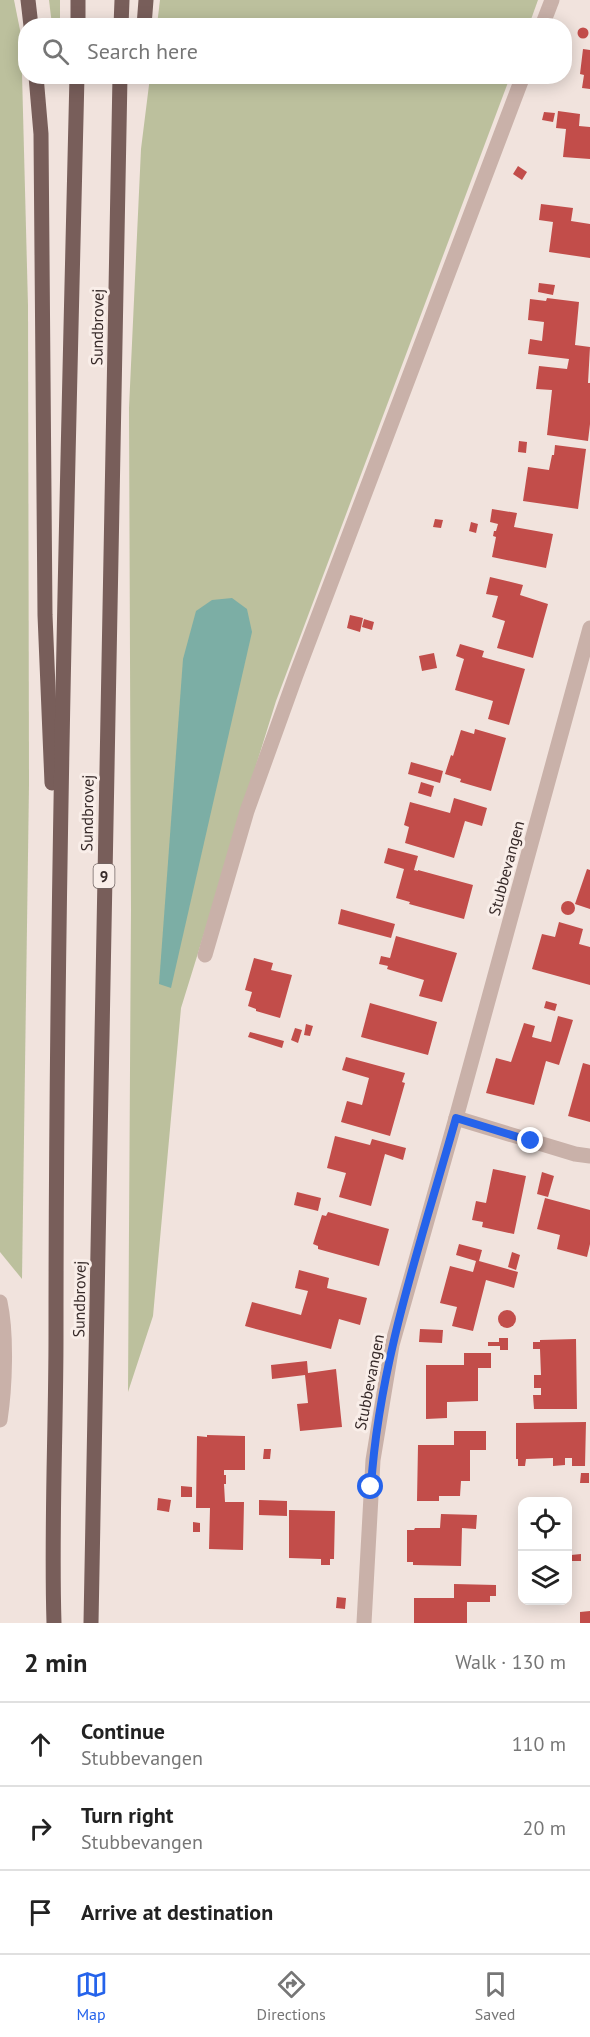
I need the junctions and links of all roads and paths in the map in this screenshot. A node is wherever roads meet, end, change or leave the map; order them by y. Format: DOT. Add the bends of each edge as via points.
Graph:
graph roads {
  1 [pos="28,0"];
  2 [pos="78,0"];
  3 [pos="122,0"];
  4 [pos="146,0"];
  5 [pos="552,0"];
  6 [pos="30,18"];
  7 [pos="78,18"];
  8 [pos="121,18"];
  9 [pos="145,18"];
  10 [pos="545,18"];
  11 [pos="37,84"];
  12 [pos="76,84"];
  13 [pos="120,84"];
  14 [pos="130,84"];
  15 [pos="520,84"];
  16 [pos="119,128"];
  17 [pos="590,628"];
  18 [pos="57,942"];
  19 [pos="205,955"];
  20 [pos="456,1118"];
  21 [pos="590,1156"];
  22 [pos="0,1302"];
  23 [pos="0,1420"];
  24 [pos="54,1623"];
  25 [pos="91,1623"];
  26 [pos="364,1623"];
  1 -- 6 [label="main road"];
  2 -- 7 [label="main road"];
  3 -- 8 [label="main road"];
  4 -- 9 [label="main road"];
  5 -- 10 [label="street"];
  11 -- 18 [label="main road" via="41,134 45,615"];
  12 -- 18 [label="main road, Sundbrovej"];
  13 -- 16 [label="main road, Sundbrovej / 9"];
  14 -- 16 [label="main road"];
  15 -- 19 [label="street" via="296,675 248,812"];
  16 -- 25 [label="main road, Sundbrovej / 9"];
  17 -- 20 [label="street, Stubbevangen"];
  18 -- 24 [label="main road, Sundbrovej"];
  20 -- 21 [label="street"];
  20 -- 26 [label="street, Stubbevangen" via="392,1345 373,1460"];
  22 -- 23 [label="street"];
}
